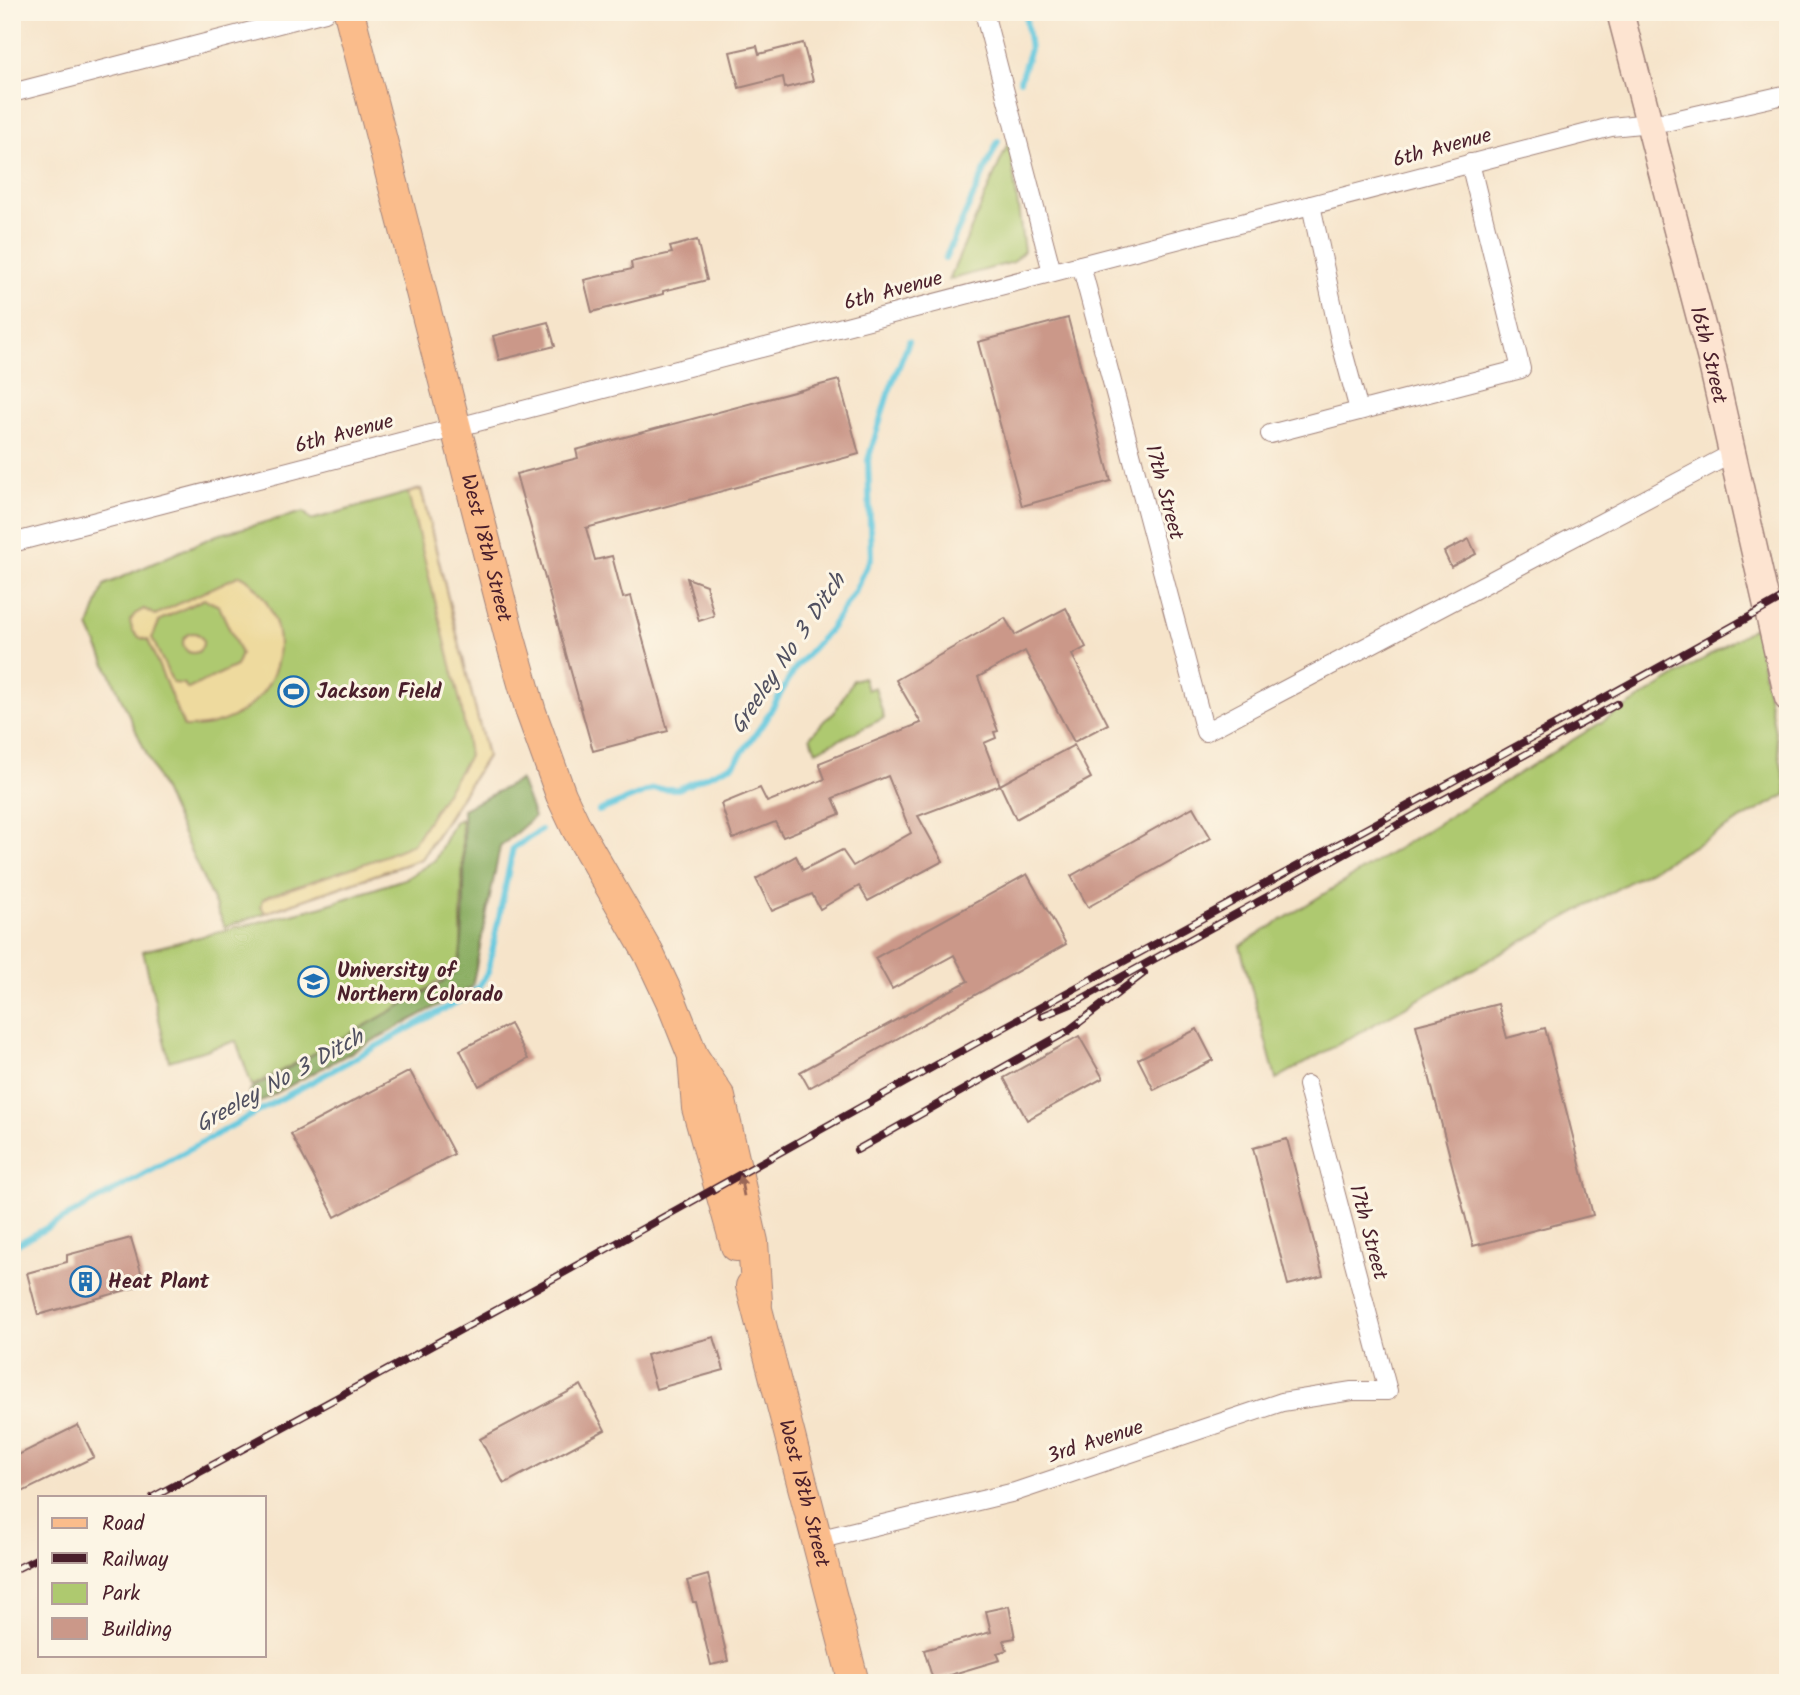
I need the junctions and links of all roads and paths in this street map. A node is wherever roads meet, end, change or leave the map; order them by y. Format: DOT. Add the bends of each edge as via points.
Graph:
graph roads {
  1 [pos="325,12"];
  2 [pos="349,12"];
  3 [pos="984,12"];
  4 [pos="1620,12"];
  5 [pos="12,93"];
  6 [pos="1788,94"];
  7 [pos="1649,123"];
  8 [pos="1470,163"];
  9 [pos="1311,205"];
  10 [pos="1081,265"];
  11 [pos="1052,272"];
  12 [pos="1359,410"];
  13 [pos="456,428"];
  14 [pos="1270,434"];
  15 [pos="1733,453"];
  16 [pos="12,543"];
  17 [pos="1788,698"];
  18 [pos="1307,1084"];
  19 [pos="1388,1391"];
  20 [pos="817,1540"];
  21 [pos="854,1683"];
  1 -- 5 [label="street"];
  2 -- 13 [label="main road, West 18th Street"];
  3 -- 11 [label="street"];
  4 -- 7 [label="main road, 16th Street"];
  6 -- 7 [label="street, 6th Avenue"];
  7 -- 8 [label="street, 6th Avenue" via="1611,127"];
  7 -- 15 [label="main road, 16th Street"];
  8 -- 9 [label="street, 6th Avenue"];
  8 -- 12 [label="street" via="1521,369"];
  9 -- 10 [label="street, 6th Avenue"];
  9 -- 12 [label="street"];
  10 -- 11 [label="street, 6th Avenue"];
  10 -- 15 [label="street, 17th Street" via="1205,732"];
  11 -- 13 [label="street, 6th Avenue"];
  12 -- 14 [label="street"];
  13 -- 16 [label="street, 6th Avenue"];
  13 -- 20 [label="main road, West 18th Street" via="531,712 561,796 648,953 693,1056 720,1097 753,1242 757,1302"];
  15 -- 17 [label="main road, 16th Street"];
  18 -- 19 [label="street, 17th Street"];
  19 -- 20 [label="street, 3rd Avenue" via="1352,1391 1282,1402 1015,1492"];
  20 -- 21 [label="main road, West 18th Street"];
}
